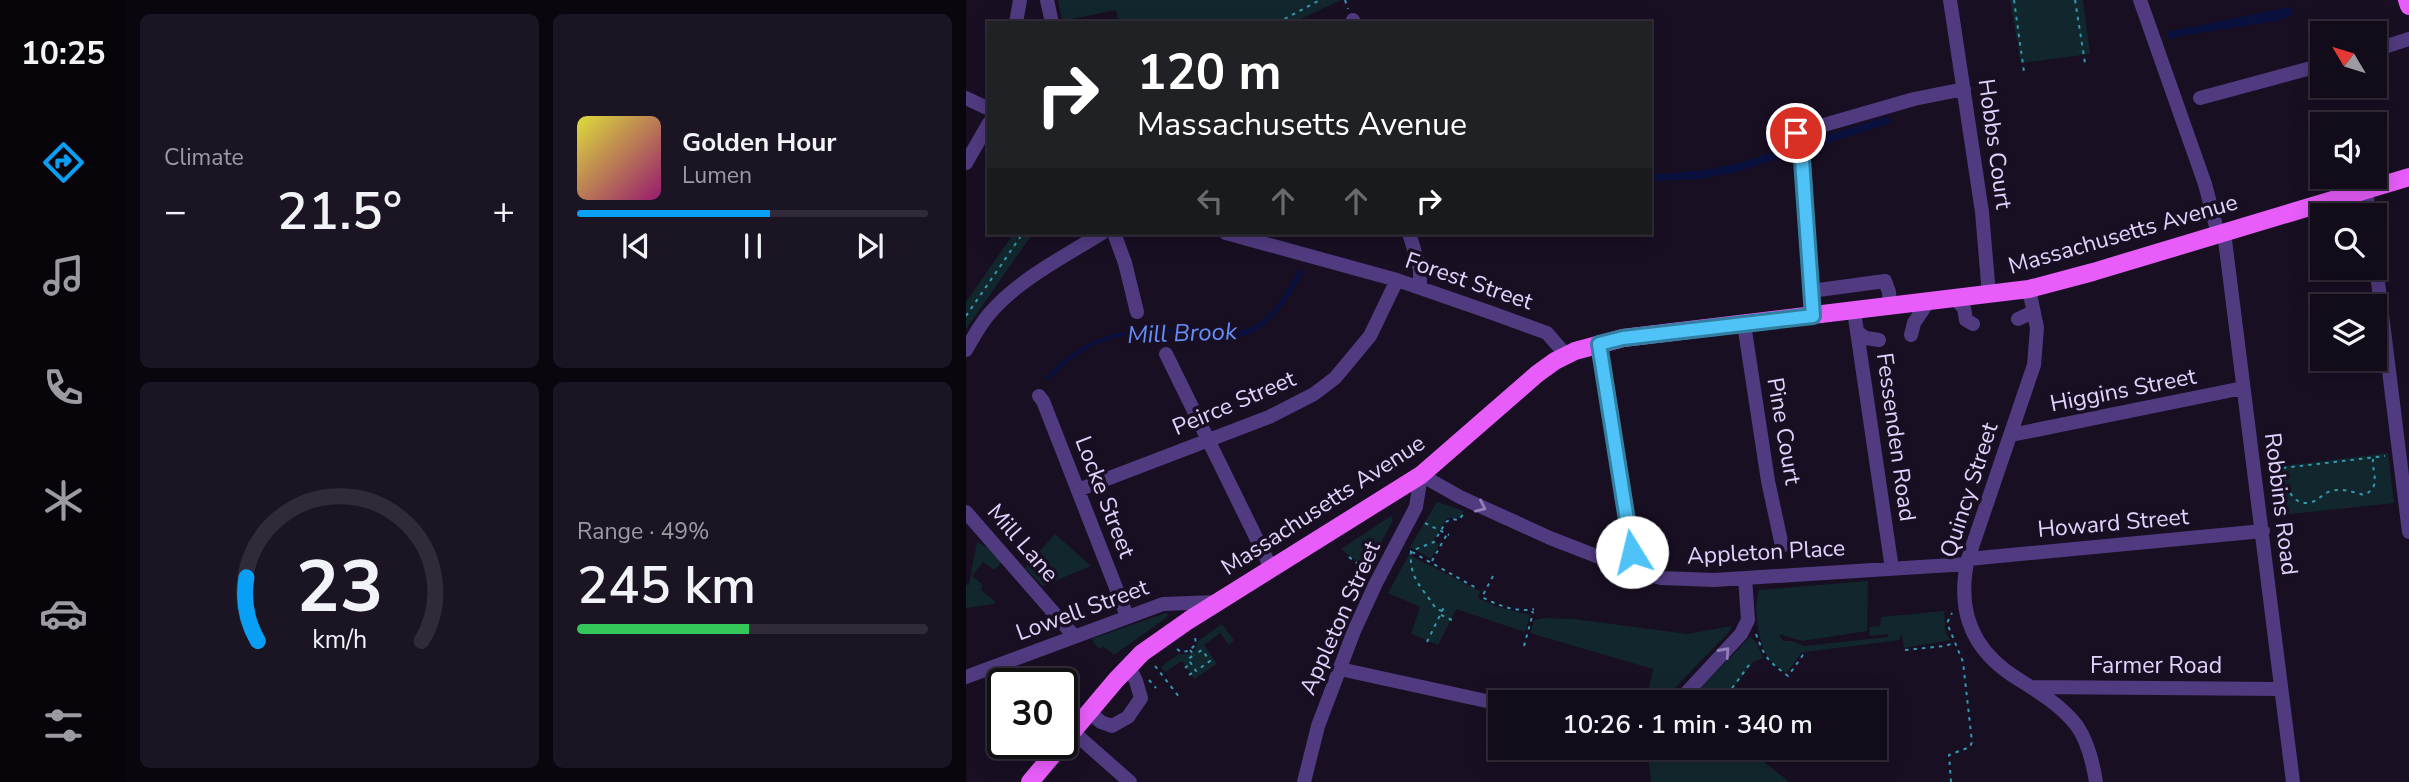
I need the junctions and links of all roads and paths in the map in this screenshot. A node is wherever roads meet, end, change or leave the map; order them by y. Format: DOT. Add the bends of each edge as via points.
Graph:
graph roads {
  1 [pos="1020,0"];
  2 [pos="1047,0"];
  3 [pos="1320,0"];
  4 [pos="1950,0"];
  5 [pos="2014,0"];
  6 [pos="2075,0"];
  7 [pos="2140,0"];
  8 [pos="2407,0"];
  9 [pos="2409,6"];
  10 [pos="1016,21"];
  11 [pos="1052,21"];
  12 [pos="1281,21"];
  13 [pos="2409,39"];
  14 [pos="2387,46"];
  15 [pos="2085,63"];
  16 [pos="2310,68"];
  17 [pos="2024,72"];
  18 [pos="1964,89"];
  19 [pos="2200,97"];
  20 [pos="966,98"];
  21 [pos="987,108"];
  22 [pos="987,126"];
  23 [pos="966,163"];
  24 [pos="2409,177"];
  25 [pos="2387,183"];
  26 [pos="2366,189"];
  27 [pos="2368,203"];
  28 [pos="2221,233"];
  29 [pos="1022,235"];
  30 [pos="1099,235"];
  31 [pos="1115,235"];
  32 [pos="1233,235"];
  33 [pos="1410,235"];
  34 [pos="1397,280"];
  35 [pos="2378,280"];
  36 [pos="1420,288"];
  37 [pos="2029,289"];
  38 [pos="1811,291"];
  39 [pos="1989,295"];
  40 [pos="1955,299"];
  41 [pos="1928,302"];
  42 [pos="1890,307"];
  43 [pos="1854,311"];
  44 [pos="1137,312"];
  45 [pos="2033,312"];
  46 [pos="966,316"];
  47 [pos="1813,316"];
  48 [pos="2018,319"];
  49 [pos="1744,324"];
  50 [pos="1973,324"];
  51 [pos="1857,332"];
  52 [pos="1911,335"];
  53 [pos="1879,341"];
  54 [pos="1599,344"];
  55 [pos="966,350"];
  56 [pos="1166,354"];
  57 [pos="1566,355"];
  58 [pos="2243,388"];
  59 [pos="1039,396"];
  60 [pos="2011,435"];
  61 [pos="1209,440"];
  62 [pos="2399,454"];
  63 [pos="2373,459"];
  64 [pos="2283,469"];
  65 [pos="2255,471"];
  66 [pos="1421,475"];
  67 [pos="1078,490"];
  68 [pos="1466,509"];
  69 [pos="966,512"];
  70 [pos="1427,524"];
  71 [pos="1441,531"];
  72 [pos="2263,531"];
  73 [pos="2409,532"];
  74 [pos="1782,546"];
  75 [pos="1405,548"];
  76 [pos="1410,551"];
  77 [pos="1432,562"];
  78 [pos="1968,562"];
  79 [pos="1348,563"];
  80 [pos="1361,565"];
  81 [pos="1271,568"];
  82 [pos="1892,569"];
  83 [pos="1368,571"];
  84 [pos="1634,571"];
  85 [pos="1493,576"];
  86 [pos="1745,578"];
  87 [pos="1478,589"];
  88 [pos="1339,592"];
  89 [pos="1217,602"];
  90 [pos="1444,607"];
  91 [pos="1441,613"];
  92 [pos="1953,613"];
  93 [pos="1127,616"];
  94 [pos="1452,620"];
  95 [pos="1074,636"];
  96 [pos="1195,637"];
  97 [pos="1758,640"];
  98 [pos="1427,642"];
  99 [pos="1955,643"];
  100 [pos="1524,646"];
  101 [pos="1177,649"];
  102 [pos="1191,650"];
  103 [pos="1905,650"];
  104 [pos="1209,651"];
  105 [pos="1205,654"];
  106 [pos="1808,654"];
  107 [pos="1194,655"];
  108 [pos="1214,658"];
  109 [pos="1210,661"];
  110 [pos="1752,661"];
  111 [pos="1191,664"];
  112 [pos="1155,666"];
  113 [pos="1203,666"];
  114 [pos="1129,667"];
  115 [pos="1185,668"];
  116 [pos="1340,669"];
  117 [pos="1196,671"];
  118 [pos="1206,672"];
  119 [pos="1189,675"];
  120 [pos="966,677"];
  121 [pos="2031,687"];
  122 [pos="2281,689"];
  123 [pos="1689,690"];
  124 [pos="1731,690"];
  125 [pos="1180,698"];
  126 [pos="1488,701"];
  127 [pos="1089,712"];
  128 [pos="1078,725"];
  129 [pos="1078,748"];
  130 [pos="1050,759"];
  131 [pos="1030,782"];
  132 [pos="1130,782"];
  133 [pos="1304,782"];
  134 [pos="1951,782"];
  135 [pos="2096,782"];
  136 [pos="2293,782"];
  1 -- 10 [label="street"];
  2 -- 11 [label="street"];
  3 -- 12 [label="path"];
  4 -- 18 [label="street, Hobbs Court"];
  5 -- 17 [label="path"];
  6 -- 15 [label="path"];
  7 -- 28 [label="street, Robbins Road"];
  8 -- 9 [label="main road"];
  13 -- 14 [label="street"];
  16 -- 19 [label="street"];
  18 -- 38 [label="street" via="1796,133"];
  18 -- 39 [label="street, Hobbs Court"];
  20 -- 21 [label="street"];
  22 -- 23 [label="street"];
  24 -- 25 [label="main road, Massachusetts Avenue"];
  26 -- 27 [label="street"];
  26 -- 28 [label="main road, Massachusetts Avenue"];
  28 -- 37 [label="main road, Massachusetts Avenue"];
  28 -- 58 [label="street, Robbins Road"];
  29 -- 46 [label="path"];
  30 -- 55 [label="street" via="996,306"];
  31 -- 44 [label="street"];
  32 -- 34 [label="street, Forest Street"];
  33 -- 36 [label="street" via="1420,269"];
  34 -- 36 [label="street, Forest Street"];
  34 -- 61 [label="street, Peirce Street" via="1370,336 1328,385 1286,410"];
  35 -- 62 [label="street"];
  36 -- 57 [label="street, Forest Street" via="1546,332"];
  37 -- 39 [label="main road, Massachusetts Avenue"];
  37 -- 45 [label="street, Quincy Street"];
  38 -- 42 [label="street" via="1885,281"];
  38 -- 47 [label="street"];
  39 -- 40 [label="main road, Massachusetts Avenue"];
  40 -- 41 [label="main road, Massachusetts Avenue"];
  40 -- 50 [label="street"];
  41 -- 42 [label="main road, Massachusetts Avenue"];
  41 -- 52 [label="street"];
  42 -- 43 [label="main road, Massachusetts Avenue"];
  43 -- 47 [label="main road, Massachusetts Avenue"];
  43 -- 51 [label="street, Fessenden Road"];
  45 -- 48 [label="street"];
  45 -- 60 [label="street, Quincy Street" via="2034,365"];
  47 -- 49 [label="main road, Massachusetts Avenue"];
  49 -- 54 [label="main road, Massachusetts Avenue"];
  49 -- 74 [label="street, Pine Court"];
  51 -- 53 [label="street"];
  51 -- 82 [label="street, Fessenden Road"];
  54 -- 57 [label="main road, Massachusetts Avenue"];
  54 -- 84 [label="street"];
  56 -- 61 [label="street"];
  57 -- 66 [label="main road, Massachusetts Avenue" via="1537,374"];
  58 -- 60 [label="street, Higgins Street"];
  58 -- 65 [label="street, Robbins Road"];
  59 -- 67 [label="street, Locke Street"];
  60 -- 78 [label="street, Quincy Street"];
  61 -- 67 [label="street, Peirce Street"];
  61 -- 81 [label="street"];
  62 -- 63 [label="path"];
  62 -- 73 [label="street"];
  63 -- 64 [label="path"];
  63 -- 64 [label="path" via="2376,479 2371,492 2328,491 2304,503 2292,496"];
  64 -- 65 [label="path"];
  65 -- 72 [label="street, Robbins Road"];
  66 -- 81 [label="main road, Massachusetts Avenue"];
  66 -- 84 [label="street, Appleton Place, one-way" via="1550,538"];
  66 -- 116 [label="street, Appleton Street" via="1416,508 1376,583"];
  67 -- 93 [label="street, Locke Street"];
  68 -- 71 [label="path" via="1460,520 1451,519"];
  69 -- 95 [label="street, Mill Lane"];
  70 -- 71 [label="path"];
  71 -- 76 [label="path" via="1434,542"];
  71 -- 77 [label="path" via="1448,534"];
  72 -- 78 [label="street, Howard Street"];
  72 -- 122 [label="street, Robbins Road"];
  75 -- 76 [label="path"];
  76 -- 77 [label="path"];
  76 -- 91 [label="path" via="1413,577"];
  77 -- 87 [label="path"];
  78 -- 82 [label="street, Appleton Place"];
  78 -- 121 [label="street, Quincy Street" via="1964,594 1971,632 1997,664"];
  79 -- 80 [label="path" via="1351,558"];
  80 -- 83 [label="path"];
  80 -- 88 [label="path" via="1351,587"];
  81 -- 89 [label="main road, Massachusetts Avenue"];
  82 -- 86 [label="street, Appleton Place"];
  84 -- 86 [label="street, Appleton Place" via="1687,580"];
  85 -- 100 [label="path" via="1482,597 1500,606 1533,609"];
  123 -- 86 [label="street, one-way" via="1741,634 1748,620"];
  89 -- 93 [label="street, Lowell Street" via="1163,604"];
  89 -- 114 [label="main road, Massachusetts Avenue" via="1142,653"];
  90 -- 91 [label="path"];
  91 -- 94 [label="path"];
  91 -- 98 [label="path"];
  92 -- 99 [label="path" via="1947,623"];
  93 -- 95 [label="street, Lowell Street"];
  95 -- 120 [label="street, Lowell Street"];
  96 -- 102 [label="path"];
  97 -- 106 [label="path" via="1766,659 1787,676 1802,655"];
  99 -- 103 [label="path"];
  99 -- 134 [label="path" via="1963,662 1972,742 1949,755"];
  101 -- 102 [label="path" via="1183,653"];
  102 -- 107 [label="path"];
  104 -- 105 [label="path"];
  105 -- 107 [label="path" via="1202,650"];
  105 -- 109 [label="path"];
  107 -- 111 [label="path" via="1188,659"];
  108 -- 109 [label="path"];
  109 -- 113 [label="path"];
  110 -- 124 [label="path"];
  111 -- 115 [label="path"];
  111 -- 117 [label="path"];
  112 -- 125 [label="path"];
  113 -- 117 [label="path"];
  113 -- 118 [label="path"];
  114 -- 127 [label="main road, Massachusetts Avenue"];
  114 -- 127 [label="street" via="1141,698 1128,717 1112,726"];
  116 -- 126 [label="street"];
  116 -- 133 [label="street, Appleton Street" via="1318,726"];
  117 -- 119 [label="path"];
  121 -- 122 [label="street, Farmer Road"];
  121 -- 135 [label="street, Quincy Street" via="2077,727"];
  122 -- 136 [label="street, Robbins Road"];
  127 -- 128 [label="main road, Massachusetts Avenue"];
  129 -- 132 [label="street"];
  130 -- 131 [label="main road, Massachusetts Avenue"];
}
